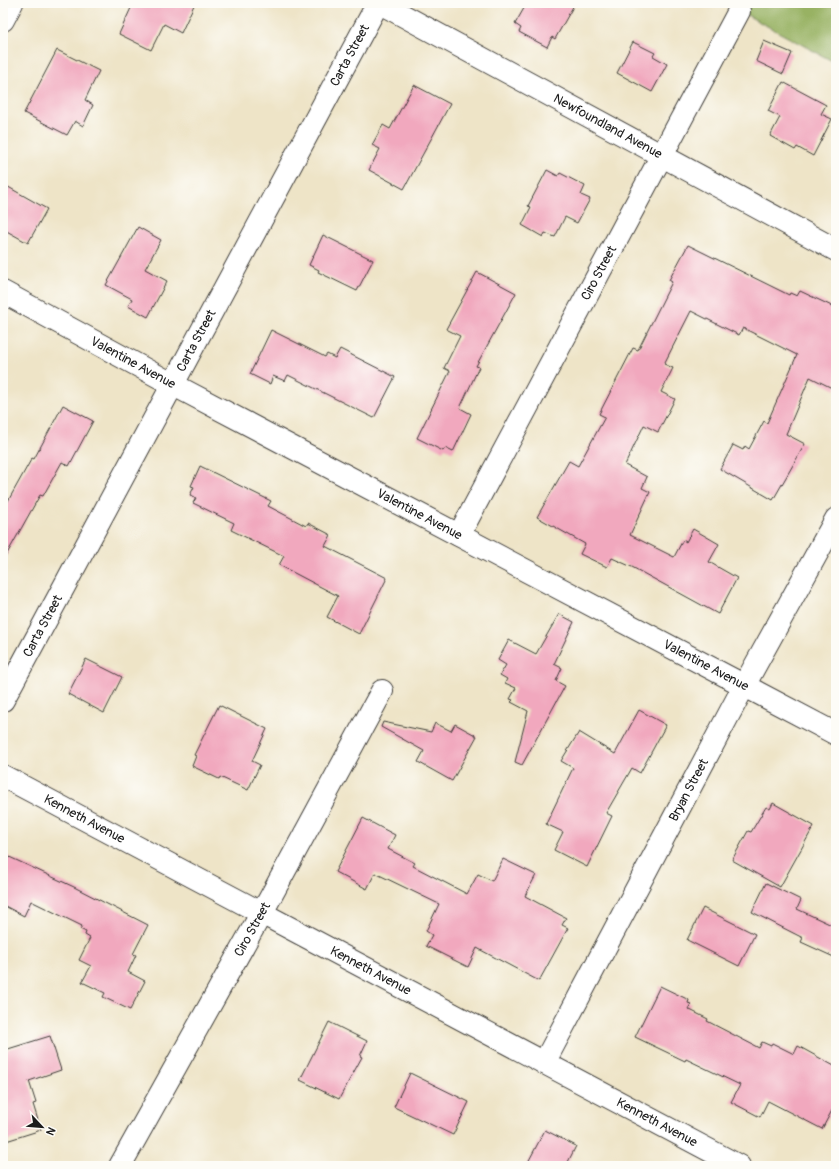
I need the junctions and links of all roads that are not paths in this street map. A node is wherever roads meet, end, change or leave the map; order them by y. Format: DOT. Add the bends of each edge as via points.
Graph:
graph roads {
  1 [pos="12,3"];
  2 [pos="379,3"];
  3 [pos="739,11"];
  4 [pos="3,20"];
  5 [pos="661,155"];
  6 [pos="836,250"];
  7 [pos="3,292"];
  8 [pos="172,384"];
  9 [pos="836,519"];
  10 [pos="459,535"];
  11 [pos="744,684"];
  12 [pos="382,692"];
  13 [pos="3,700"];
  14 [pos="836,734"];
  15 [pos="3,776"];
  16 [pos="262,913"];
  17 [pos="544,1063"];
  18 [pos="120,1166"];
  19 [pos="739,1166"];
  1 -- 4 [label="street"];
  2 -- 5 [label="street, Newfoundland Avenue"];
  2 -- 8 [label="street, Carta Street"];
  3 -- 5 [label="street, Ciro Street"];
  5 -- 6 [label="street, Newfoundland Avenue"];
  5 -- 10 [label="street, Ciro Street"];
  7 -- 8 [label="street, Valentine Avenue"];
  8 -- 10 [label="street, Valentine Avenue"];
  8 -- 13 [label="street, Carta Street"];
  9 -- 11 [label="street, Bryan Street"];
  10 -- 11 [label="street, Valentine Avenue"];
  11 -- 14 [label="street, Valentine Avenue"];
  11 -- 17 [label="street, Bryan Street"];
  12 -- 16 [label="street, Ciro Street"];
  15 -- 16 [label="street, Kenneth Avenue"];
  16 -- 17 [label="street, Kenneth Avenue"];
  16 -- 18 [label="street, Ciro Street"];
  17 -- 19 [label="street, Kenneth Avenue"];
}
